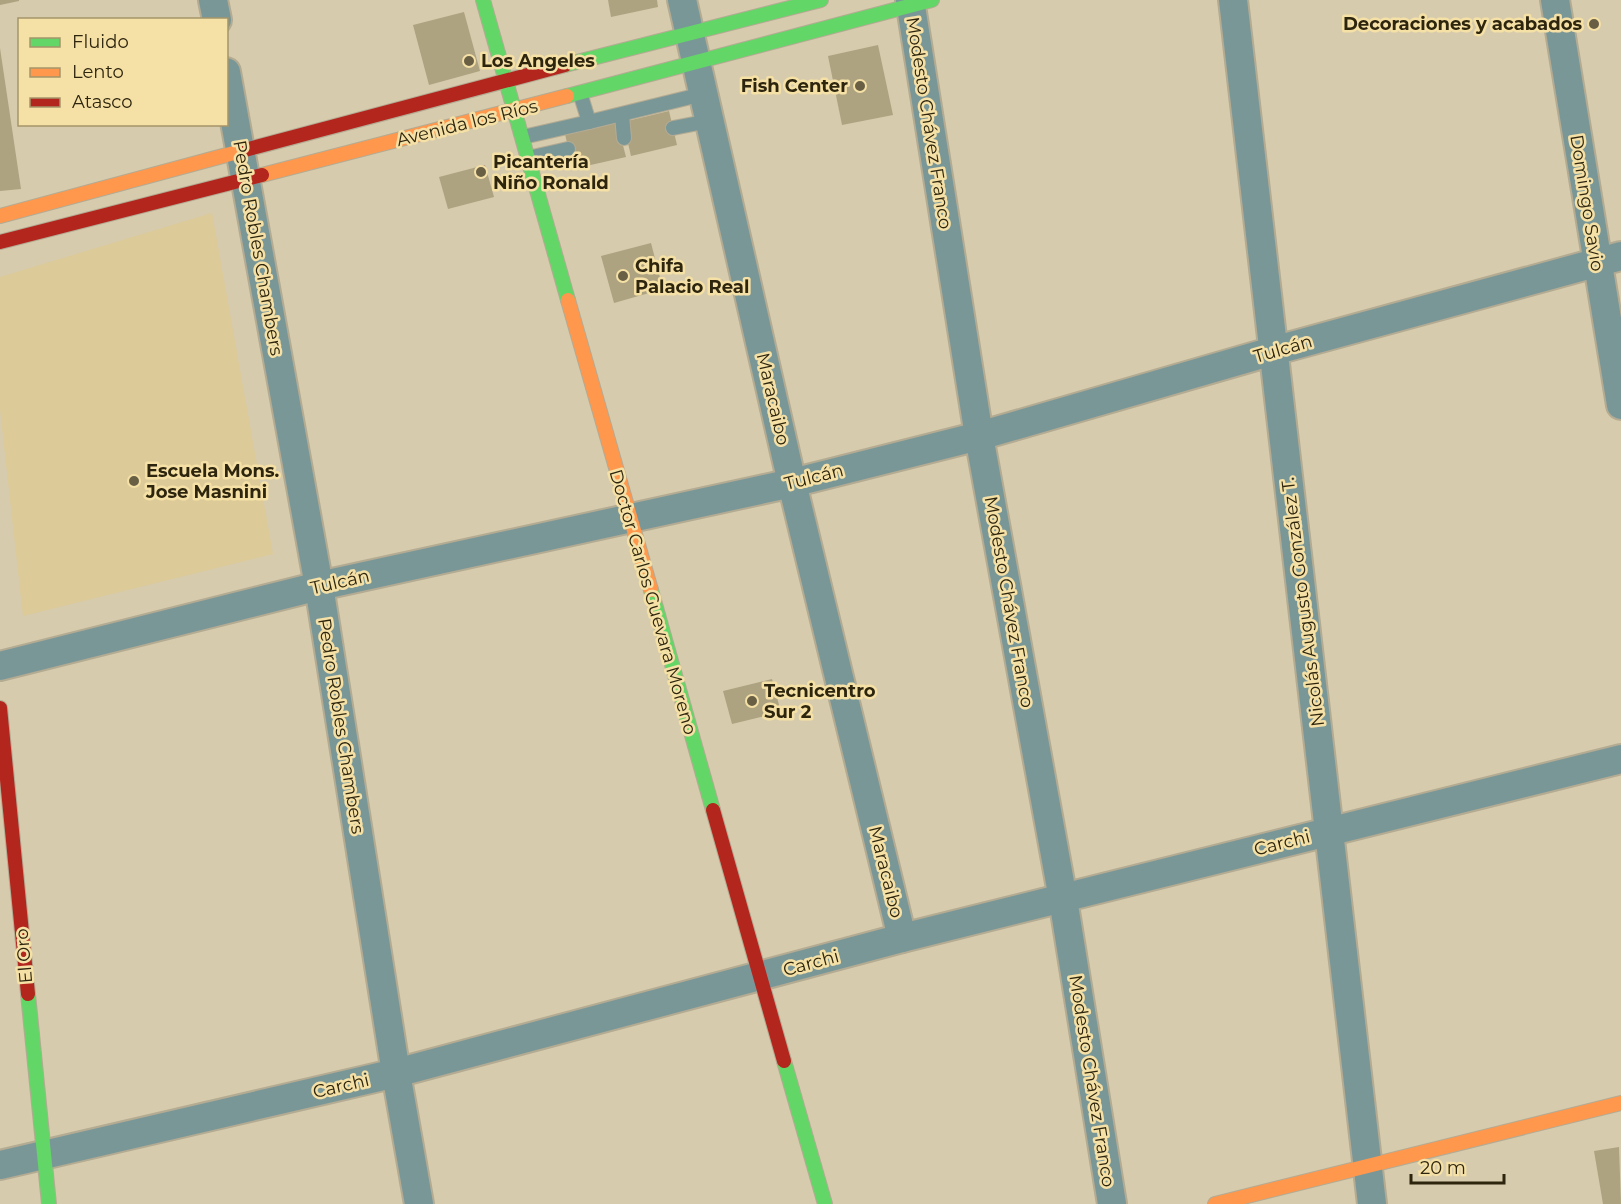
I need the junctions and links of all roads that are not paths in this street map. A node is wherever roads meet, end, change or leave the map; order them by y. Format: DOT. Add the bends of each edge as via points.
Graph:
graph roads {
  1 [pos="213,0"];
  2 [pos="483,0"];
  3 [pos="682,0"];
  4 [pos="821,0"];
  5 [pos="1233,0"];
  6 [pos="1555,0"];
  7 [pos="918,2"];
  8 [pos="217,18"];
  9 [pos="692,49"];
  10 [pos="507,80"];
  11 [pos="228,83"];
  12 [pos="580,93"];
  13 [pos="706,108"];
  14 [pos="515,110"];
  15 [pos="622,115"];
  16 [pos="589,122"];
  17 [pos="673,128"];
  18 [pos="523,137"];
  19 [pos="624,138"];
  20 [pos="568,149"];
  21 [pos="241,151"];
  22 [pos="528,158"];
  23 [pos="246,179"];
  24 [pos="0,216"];
  25 [pos="0,242"];
  26 [pos="1609,259"];
  27 [pos="1273,351"];
  28 [pos="1621,405"];
  29 [pos="978,436"];
  30 [pos="792,483"];
  31 [pos="629,518"];
  32 [pos="319,586"];
  33 [pos="0,666"];
  34 [pos="0,708"];
  35 [pos="1621,759"];
  36 [pos="1329,831"];
  37 [pos="1063,899"];
  38 [pos="902,938"];
  39 [pos="760,976"];
  40 [pos="396,1073"];
  41 [pos="1621,1103"];
  42 [pos="43,1155"];
  43 [pos="0,1165"];
  44 [pos="1367,1166"];
  45 [pos="49,1204"];
  46 [pos="419,1204"];
  47 [pos="825,1204"];
  48 [pos="1112,1204"];
  49 [pos="1215,1204"];
  50 [pos="1372,1204"];
  1 -- 8 [label="street"];
  2 -- 10 [label="main road, Doctor Carlos Guevara Moreno"];
  3 -- 9 [label="street, Maracaibo"];
  4 -- 9 [label="main road, Avenida los Ríos"];
  5 -- 27 [label="street, Nicolás Augusto González T."];
  6 -- 26 [label="street, Domingo Savio"];
  7 -- 9 [label="main road, Avenida los Ríos"];
  7 -- 29 [label="street, Modesto Chávez Franco"];
  9 -- 10 [label="main road, Avenida los Ríos"];
  9 -- 12 [label="main road, Avenida los Ríos"];
  9 -- 13 [label="street, Maracaibo"];
  10 -- 14 [label="main road, Doctor Carlos Guevara Moreno"];
  10 -- 21 [label="main road, Avenida los Ríos"];
  11 -- 21 [label="street, Pedro Robles Chambers"];
  12 -- 14 [label="main road, Avenida los Ríos"];
  12 -- 16 [label="lane"];
  13 -- 15 [label="lane"];
  13 -- 17 [label="lane"];
  13 -- 30 [label="street, Maracaibo"];
  14 -- 18 [label="main road, Doctor Carlos Guevara Moreno"];
  14 -- 23 [label="main road, Avenida los Ríos"];
  15 -- 16 [label="lane"];
  15 -- 19 [label="lane"];
  16 -- 18 [label="lane"];
  18 -- 22 [label="main road, Doctor Carlos Guevara Moreno"];
  20 -- 22 [label="lane"];
  21 -- 23 [label="street, Pedro Robles Chambers"];
  21 -- 24 [label="main road, Avenida los Ríos"];
  22 -- 31 [label="main road, Doctor Carlos Guevara Moreno"];
  23 -- 25 [label="main road, Avenida los Ríos"];
  23 -- 32 [label="street, Pedro Robles Chambers"];
  26 -- 27 [label="street, Tulcán"];
  26 -- 28 [label="street, Domingo Savio"];
  27 -- 29 [label="street, Tulcán"];
  27 -- 36 [label="street, Nicolás Augusto González T."];
  29 -- 30 [label="street, Tulcán"];
  29 -- 37 [label="street, Modesto Chávez Franco"];
  30 -- 31 [label="street, Tulcán"];
  30 -- 38 [label="street, Maracaibo"];
  31 -- 32 [label="street, Tulcán"];
  31 -- 39 [label="main road, Doctor Carlos Guevara Moreno"];
  32 -- 33 [label="street, Tulcán"];
  32 -- 40 [label="street, Pedro Robles Chambers"];
  34 -- 42 [label="main road, El Oro"];
  35 -- 36 [label="street, Carchi"];
  36 -- 37 [label="street, Carchi"];
  36 -- 44 [label="street, Nicolás Augusto González T."];
  37 -- 38 [label="street, Carchi"];
  37 -- 48 [label="street, Modesto Chávez Franco"];
  38 -- 39 [label="street, Carchi"];
  39 -- 40 [label="street, Carchi"];
  39 -- 47 [label="main road, Doctor Carlos Guevara Moreno"];
  40 -- 42 [label="street, Carchi"];
  40 -- 46 [label="street, Pedro Robles Chambers"];
  41 -- 44 [label="main road"];
  42 -- 43 [label="street, Carchi"];
  42 -- 45 [label="main road, El Oro"];
  44 -- 49 [label="main road"];
  44 -- 50 [label="street, Nicolás Augusto González T."];
}
